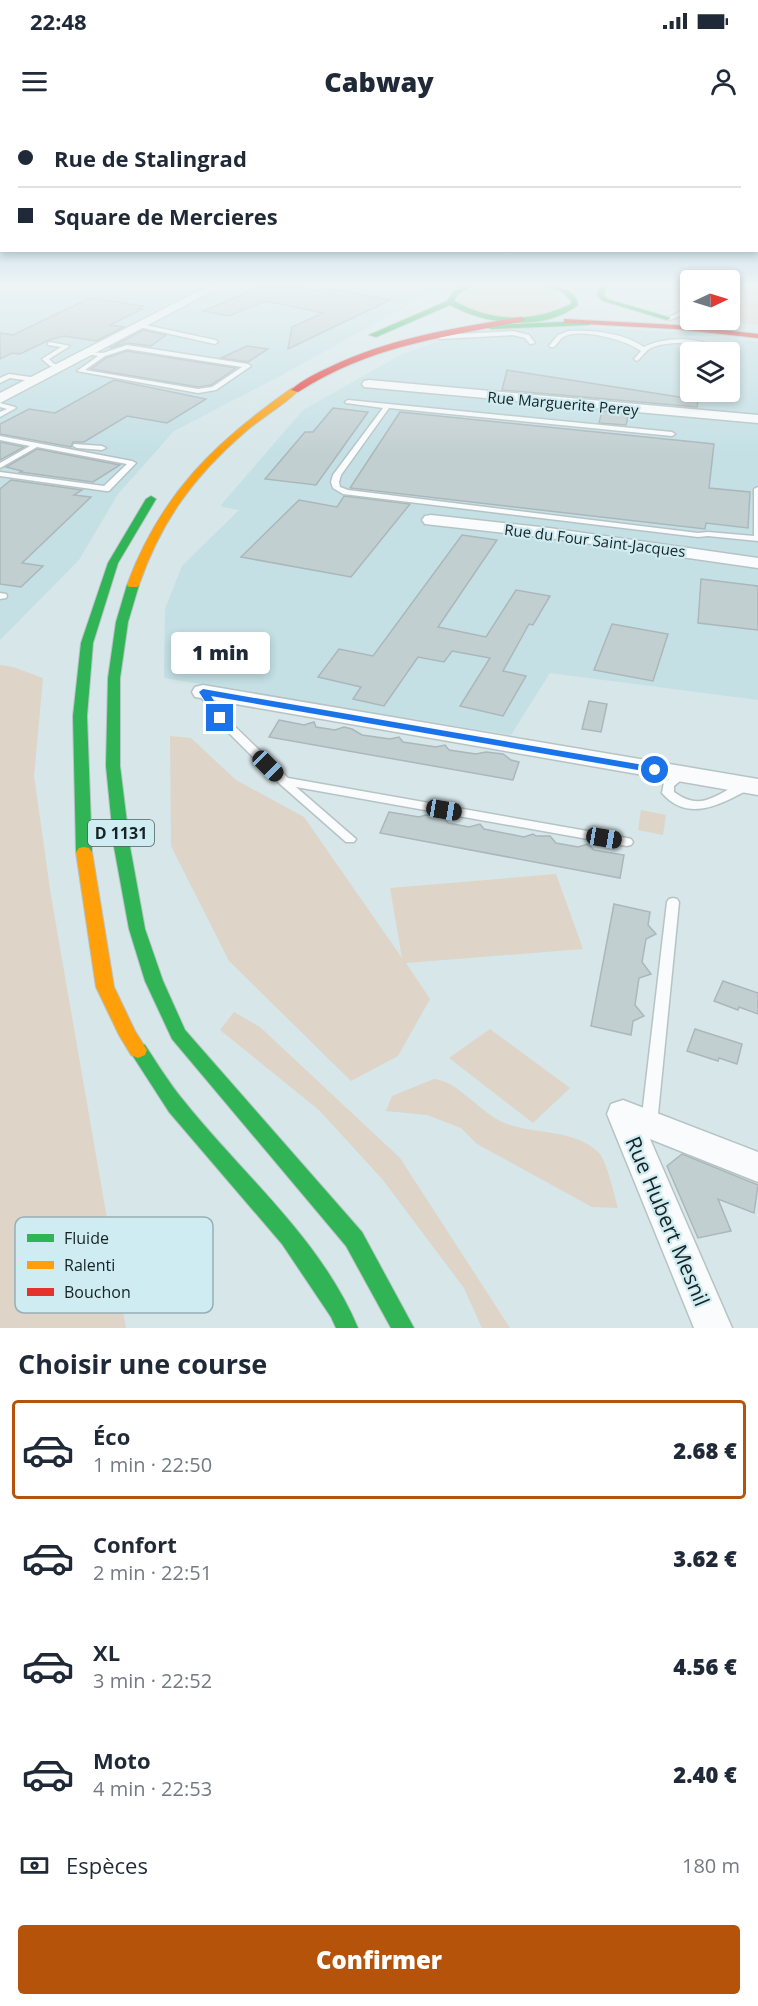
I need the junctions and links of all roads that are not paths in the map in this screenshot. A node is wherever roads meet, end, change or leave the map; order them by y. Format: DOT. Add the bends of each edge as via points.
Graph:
graph roads {
  1 [pos="111,341"];
  2 [pos="358,341"];
  3 [pos="406,341"];
  4 [pos="422,341"];
  5 [pos="556,341"];
  6 [pos="632,341"];
  7 [pos="680,342"];
  8 [pos="50,344"];
  9 [pos="552,346"];
  10 [pos="644,350"];
  11 [pos="89,353"];
  12 [pos="103,356"];
  13 [pos="637,359"];
  14 [pos="63,367"];
  15 [pos="327,370"];
  16 [pos="37,380"];
  17 [pos="0,381"];
  18 [pos="369,384"];
  19 [pos="272,390"];
  20 [pos="0,399"];
  21 [pos="348,402"];
  22 [pos="0,405"];
  23 [pos="387,406"];
  24 [pos="0,415"];
  25 [pos="758,419"];
  26 [pos="0,431"];
  27 [pos="672,434"];
  28 [pos="0,438"];
  29 [pos="36,445"];
  30 [pos="102,448"];
  31 [pos="0,466"];
  32 [pos="0,474"];
  33 [pos="758,489"];
  34 [pos="158,490"];
  35 [pos="431,520"];
  36 [pos="758,539"];
  37 [pos="758,563"];
  38 [pos="203,692"];
  39 [pos="702,778"];
  40 [pos="284,781"];
  41 [pos="753,786"];
  42 [pos="350,839"];
  43 [pos="627,842"];
  44 [pos="673,902"];
  45 [pos="636,1119"];
  46 [pos="757,1161"];
  47 [pos="347,1328"];
  48 [pos="403,1328"];
  49 [pos="713,1328"];
  1 -- 11 [label="street"];
  2 -- 19 [label="main road"];
  3 -- 15 [label="main road, D 1131"];
  4 -- 15 [label="main road"];
  5 -- 9 [label="lane"];
  6 -- 10 [label="lane"];
  7 -- 10 [label="lane" via="647,346"];
  8 -- 14 [label="lane" via="67,346 45,359"];
  10 -- 13 [label="lane"];
  11 -- 12 [label="lane"];
  11 -- 14 [label="street"];
  12 -- 12 [label="lane" via="127,347 248,366 214,389 198,391 80,371"];
  14 -- 16 [label="street"];
  15 -- 48 [label="main road, D 1131" via="272,406 212,456 164,516 136,575 122,622 114,678 113,766 122,848 137,929 154,981 178,1034 354,1239"];
  16 -- 17 [label="lane" via="9,376"];
  16 -- 20 [label="street"];
  18 -- 25 [label="street, Rue Marguerite Perey"];
  21 -- 23 [label="lane"];
  22 -- 24 [label="lane" via="13,408"];
  23 -- 27 [label="lane"];
  23 -- 36 [label="lane" via="337,476 337,489 686,534"];
  26 -- 30 [label="lane"];
  28 -- 29 [label="lane"];
  29 -- 31 [label="lane"];
  29 -- 32 [label="lane" via="132,463 106,489"];
  33 -- 36 [label="lane"];
  34 -- 47 [label="main road, D 1131" via="113,563 87,643 80,716 82,841 105,987 128,1035 176,1106 290,1237 334,1300"];
  35 -- 37 [label="street, Rue du Four Saint-Jacques"];
  38 -- 39 [label="street"];
  38 -- 40 [label="lane" via="220,718"];
  39 -- 41 [label="street"];
  39 -- 41 [label="lane" via="678,778 668,785 668,793 679,803 699,806"];
  40 -- 42 [label="lane"];
  40 -- 43 [label="lane"];
  44 -- 45 [label="lane"];
  45 -- 46 [label="street"];
  45 -- 49 [label="street, Rue Hubert Mesnil"];
}
